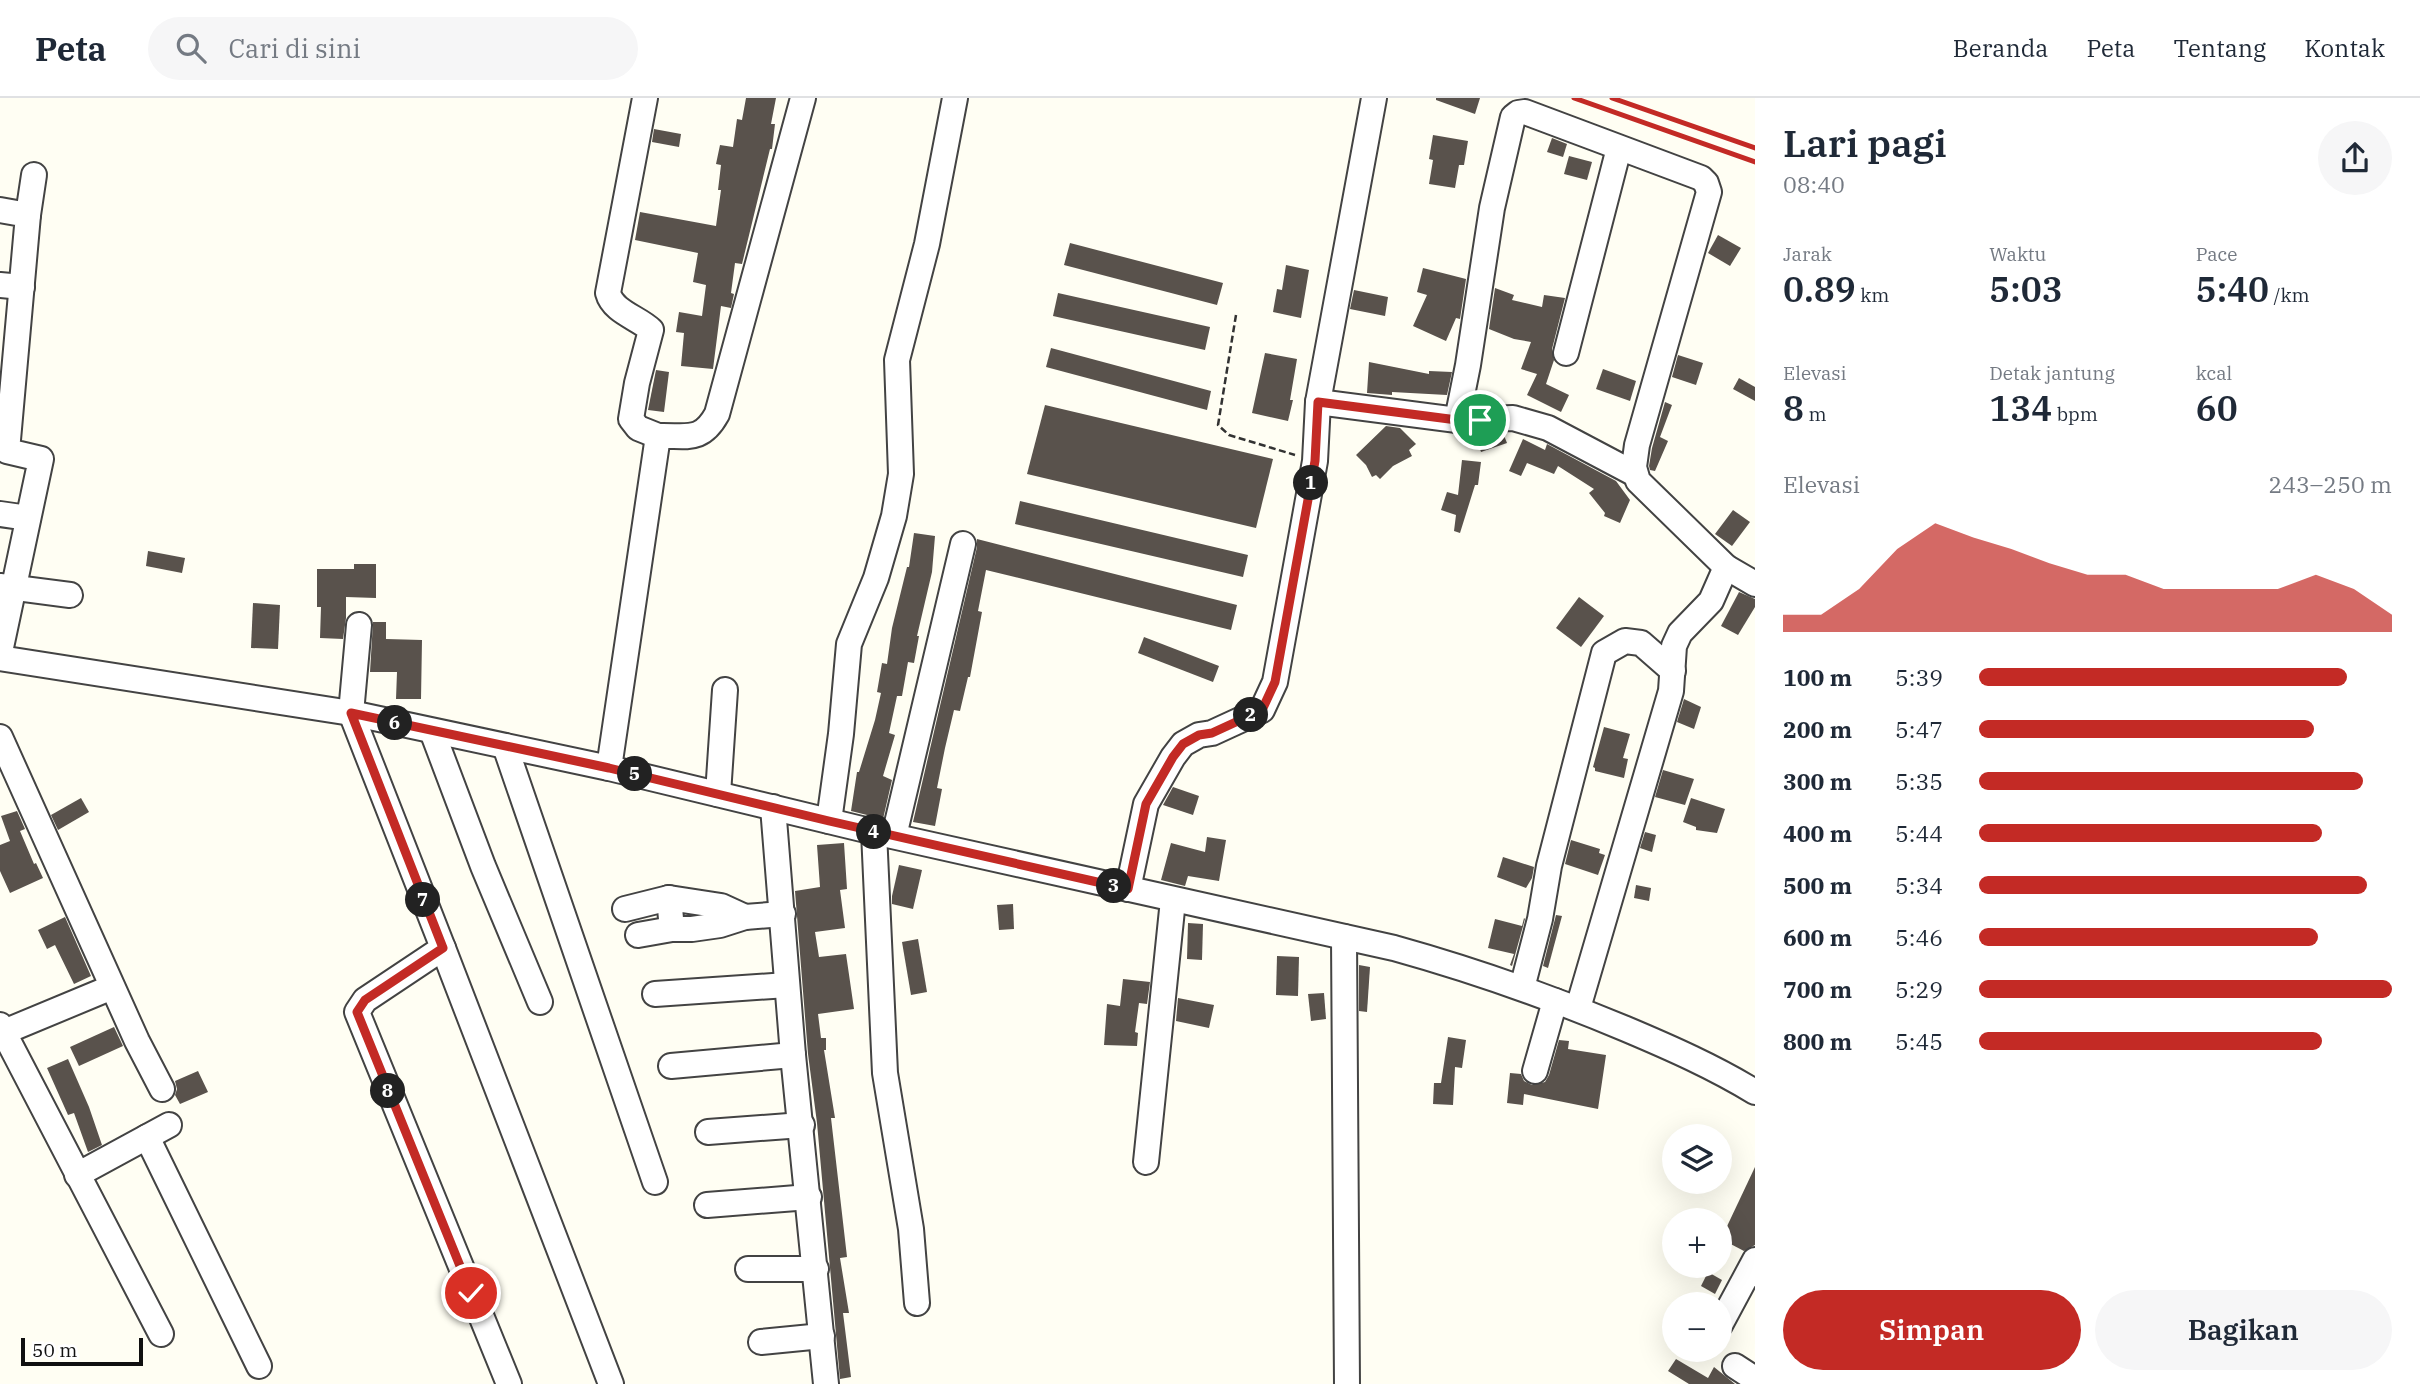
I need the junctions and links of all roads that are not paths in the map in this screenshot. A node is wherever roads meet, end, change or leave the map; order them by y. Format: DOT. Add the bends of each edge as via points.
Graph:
graph roads {
  1 [pos="645,98"];
  2 [pos="803,98"];
  3 [pos="955,98"];
  4 [pos="1374,98"];
  5 [pos="1619,148"];
  6 [pos="34,175"];
  7 [pos="0,210"];
  8 [pos="28,215"];
  9 [pos="11,286"];
  10 [pos="1566,353"];
  11 [pos="8,362"];
  12 [pos="1318,402"];
  13 [pos="1457,420"];
  14 [pos="658,436"];
  15 [pos="4,437"];
  16 [pos="1635,474"];
  17 [pos="0,514"];
  18 [pos="28,518"];
  19 [pos="962,544"];
  20 [pos="1726,568"];
  21 [pos="1755,584"];
  22 [pos="7,587"];
  23 [pos="70,594"];
  24 [pos="359,625"];
  25 [pos="0,652"];
  26 [pos="0,658"];
  27 [pos="1673,671"];
  28 [pos="725,690"];
  29 [pos="351,713"];
  30 [pos="432,731"];
  31 [pos="0,737"];
  32 [pos="505,746"];
  33 [pos="609,768"];
  34 [pos="718,794"];
  35 [pos="773,807"];
  36 [pos="829,821"];
  37 [pos="884,834"];
  38 [pos="1128,889"];
  39 [pos="669,898"];
  40 [pos="1174,900"];
  41 [pos="625,909"];
  42 [pos="783,914"];
  43 [pos="745,917"];
  44 [pos="672,929"];
  45 [pos="638,935"];
  46 [pos="1344,937"];
  47 [pos="443,948"];
  48 [pos="787,985"];
  49 [pos="1522,988"];
  50 [pos="105,990"];
  51 [pos="654,994"];
  52 [pos="540,1002"];
  53 [pos="1567,1005"];
  54 [pos="2,1028"];
  55 [pos="793,1055"];
  56 [pos="671,1066"];
  57 [pos="1535,1071"];
  58 [pos="162,1089"];
  59 [pos="1755,1093"];
  60 [pos="169,1125"];
  61 [pos="802,1125"];
  62 [pos="708,1132"];
  63 [pos="147,1137"];
  64 [pos="1146,1162"];
  65 [pos="77,1175"];
  66 [pos="655,1182"];
  67 [pos="809,1197"];
  68 [pos="707,1205"];
  69 [pos="1755,1260"];
  70 [pos="748,1269"];
  71 [pos="816,1269"];
  72 [pos="917,1303"];
  73 [pos="1732,1303"];
  74 [pos="161,1334"];
  75 [pos="822,1336"];
  76 [pos="761,1342"];
  77 [pos="259,1366"];
  78 [pos="509,1384"];
  79 [pos="611,1384"];
  80 [pos="826,1384"];
  81 [pos="1347,1384"];
  1 -- 14 [label="street" via="608,293 610,301 652,331 631,419 638,428"];
  2 -- 14 [label="street" via="718,414 697,436"];
  3 -- 36 [label="street" via="927,244 897,360 901,474 876,578 849,644"];
  4 -- 12 [label="street"];
  5 -- 10 [label="street"];
  5 -- 13 [label="street" via="1525,112 1513,117 1492,208"];
  5 -- 16 [label="street" via="1701,178 1709,192 1637,445"];
  6 -- 8 [label="street"];
  7 -- 8 [label="street"];
  8 -- 9 [label="street"];
  9 -- 11 [label="street"];
  11 -- 15 [label="street"];
  12 -- 13 [label="street"];
  12 -- 38 [label="street" via="1315,461 1270,696 1262,710 1199,735 1173,757 1146,804"];
  13 -- 16 [label="street" via="1513,418 1548,428"];
  14 -- 33 [label="street"];
  15 -- 18 [label="street" via="7,451 41,459"];
  16 -- 20 [label="street"];
  17 -- 18 [label="street"];
  18 -- 22 [label="street"];
  19 -- 37 [label="street"];
  20 -- 21 [label="street"];
  20 -- 27 [label="street" via="1711,601 1680,633 1674,646"];
  22 -- 23 [label="street"];
  22 -- 25 [label="street"];
  24 -- 29 [label="street"];
  26 -- 29 [label="street"];
  27 -- 49 [label="street" via="1641,643 1625,641 1604,653"];
  27 -- 53 [label="street" via="1671,691"];
  28 -- 34 [label="street"];
  29 -- 30 [label="street"];
  29 -- 47 [label="street"];
  30 -- 32 [label="street"];
  30 -- 52 [label="street"];
  31 -- 58 [label="street"];
  32 -- 33 [label="street"];
  32 -- 66 [label="street"];
  33 -- 34 [label="street"];
  34 -- 35 [label="street"];
  35 -- 36 [label="street"];
  35 -- 42 [label="street"];
  36 -- 37 [label="street"];
  37 -- 38 [label="street"];
  37 -- 72 [label="street" via="885,1073 911,1229"];
  38 -- 40 [label="street"];
  39 -- 41 [label="street"];
  39 -- 43 [label="street" via="721,906"];
  39 -- 44 [label="street"];
  40 -- 46 [label="street"];
  40 -- 64 [label="street"];
  42 -- 43 [label="street"];
  42 -- 48 [label="street"];
  43 -- 44 [label="street" via="701,928"];
  44 -- 45 [label="street"];
  46 -- 49 [label="street" via="1472,970"];
  46 -- 81 [label="street"];
  47 -- 78 [label="street" via="365,1000 357,1012"];
  47 -- 79 [label="street"];
  48 -- 51 [label="street"];
  48 -- 55 [label="street"];
  49 -- 53 [label="street"];
  50 -- 54 [label="street"];
  53 -- 57 [label="street"];
  53 -- 59 [label="street" via="1679,1051"];
  54 -- 65 [label="street"];
  55 -- 56 [label="street"];
  55 -- 61 [label="street"];
  60 -- 63 [label="street"];
  61 -- 62 [label="street"];
  61 -- 67 [label="street"];
  63 -- 65 [label="street"];
  63 -- 77 [label="street"];
  65 -- 74 [label="street"];
  67 -- 68 [label="street"];
  67 -- 71 [label="street"];
  69 -- 73 [label="street"];
  70 -- 71 [label="street"];
  71 -- 75 [label="street"];
  75 -- 76 [label="street"];
  75 -- 80 [label="street"];
}
